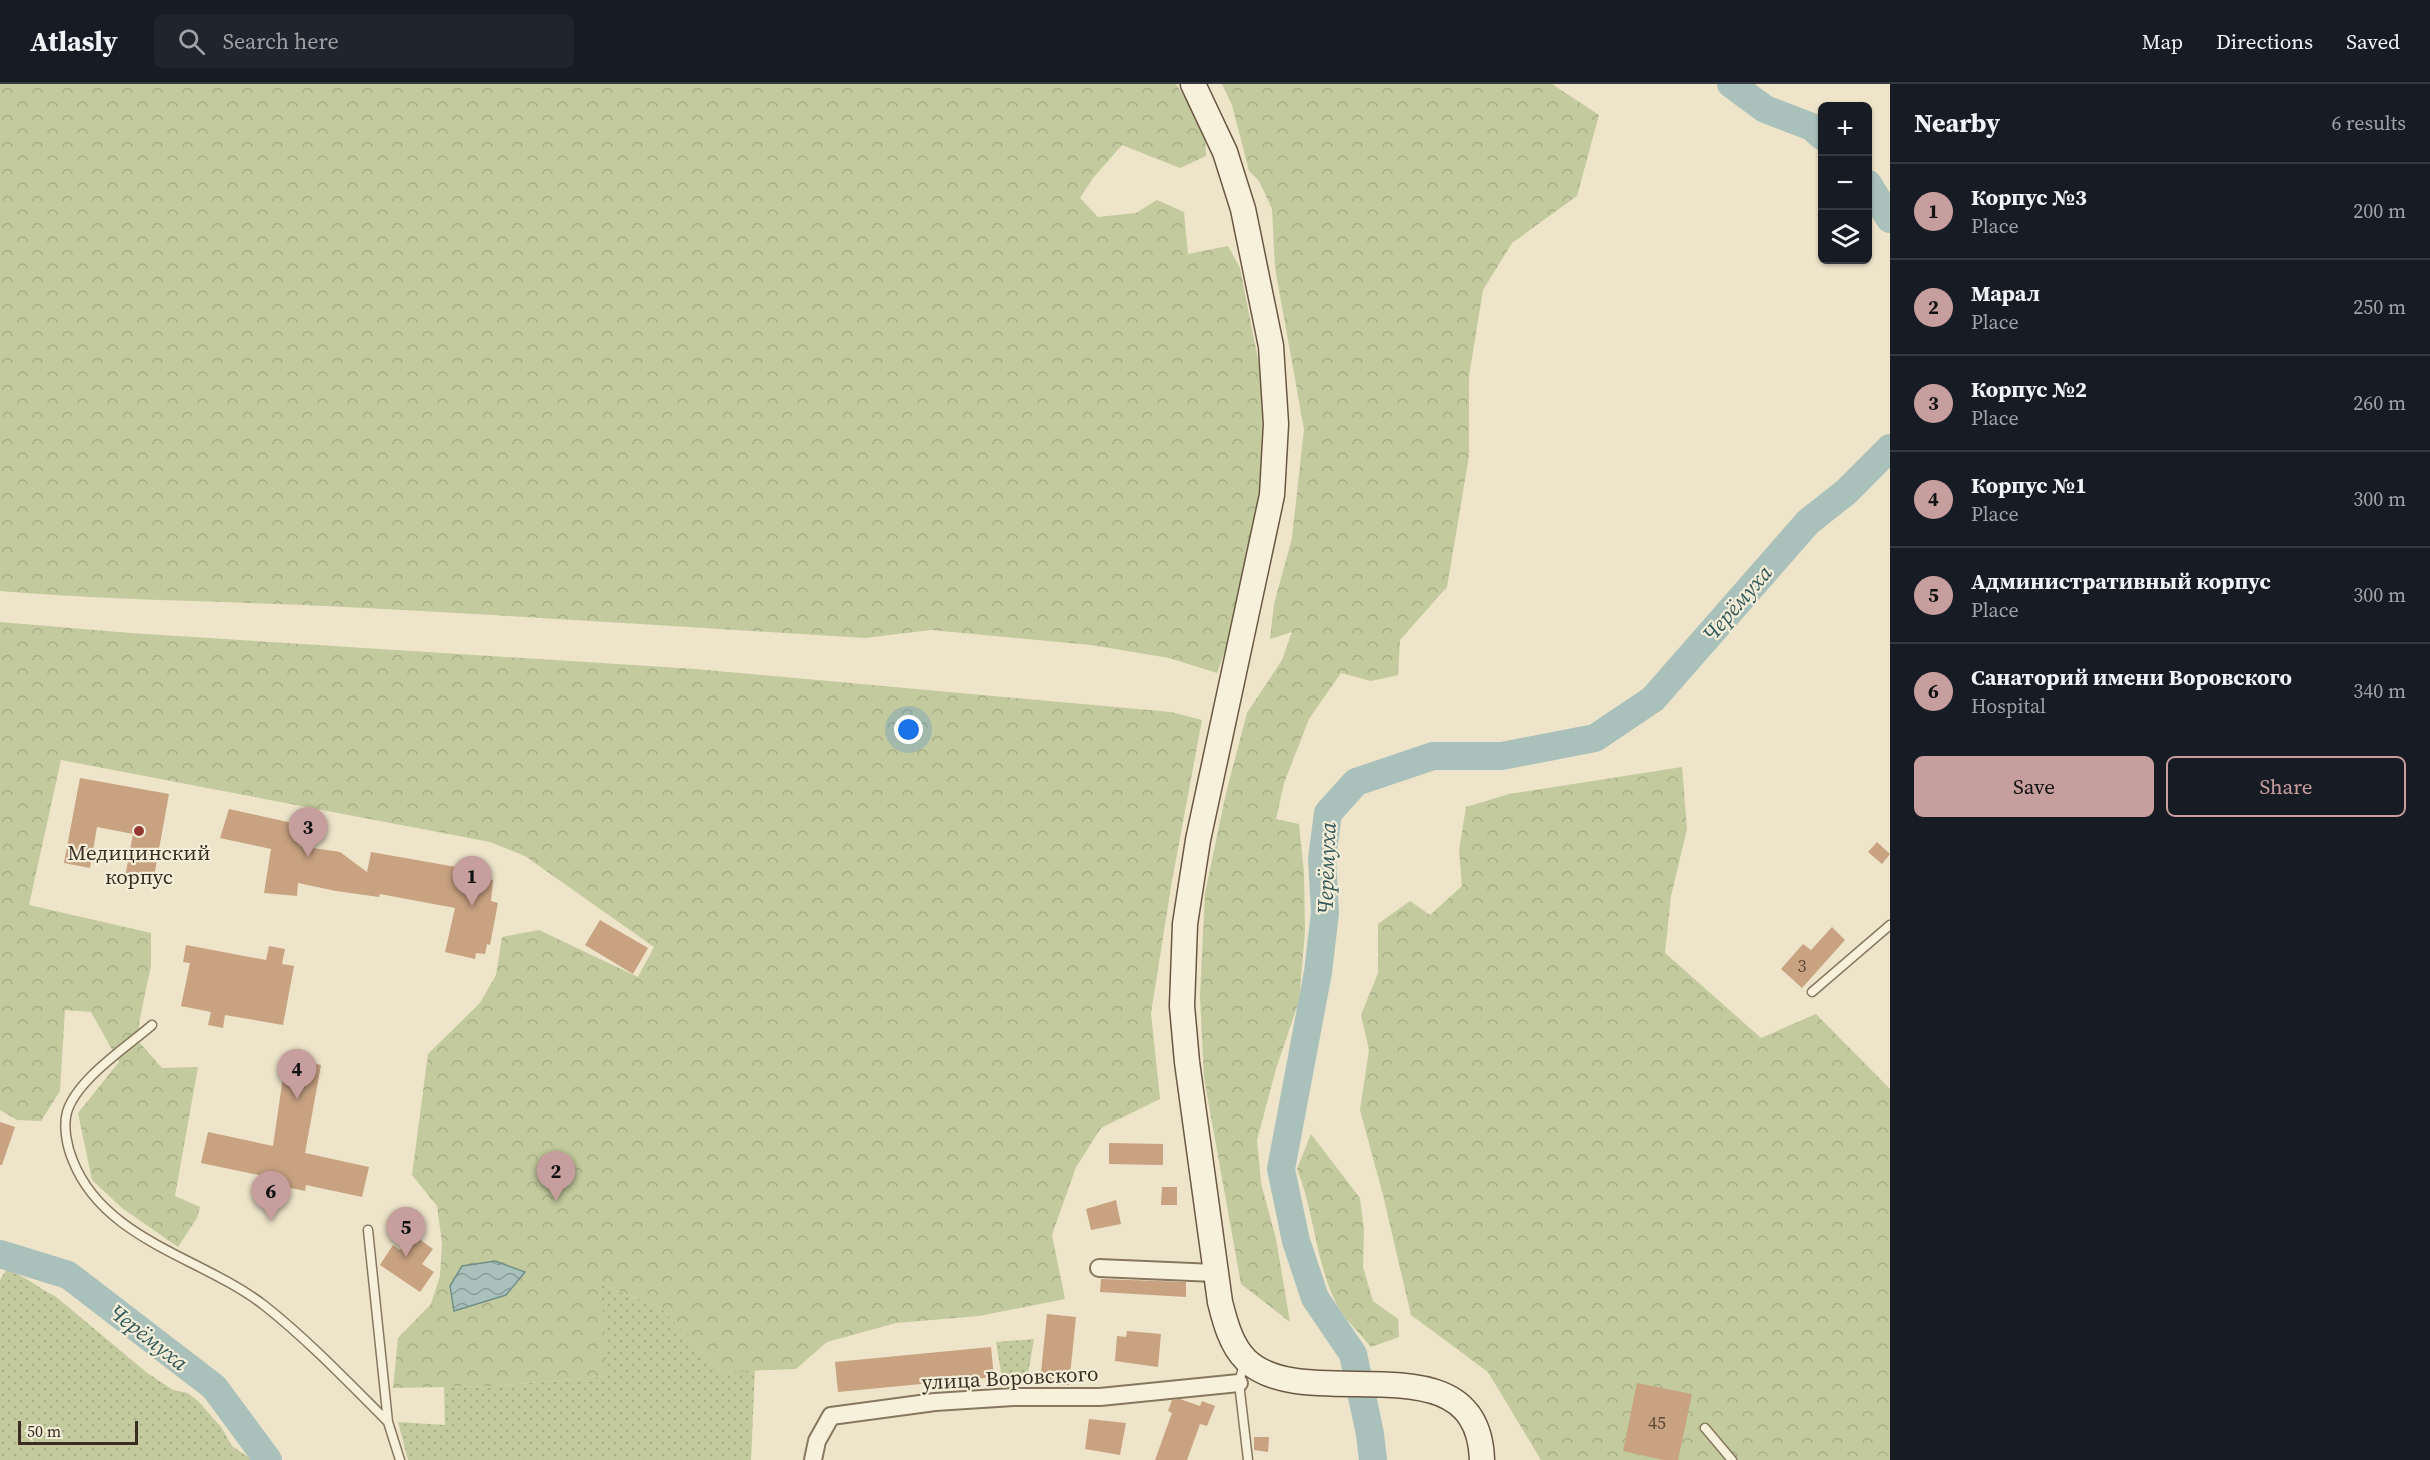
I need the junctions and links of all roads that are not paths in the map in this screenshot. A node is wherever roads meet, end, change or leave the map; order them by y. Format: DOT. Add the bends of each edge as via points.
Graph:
graph roads {
  1 [pos="1193,84"];
  2 [pos="1890,925"];
  3 [pos="1812,992"];
  4 [pos="152,1025"];
  5 [pos="368,1230"];
  6 [pos="1099,1268"];
  7 [pos="1215,1273"];
  8 [pos="1246,1359"];
  9 [pos="1239,1383"];
  10 [pos="388,1422"];
  11 [pos="1705,1428"];
  12 [pos="400,1460"];
  13 [pos="813,1460"];
  14 [pos="1248,1460"];
  15 [pos="1482,1460"];
  16 [pos="1732,1460"];
  1 -- 7 [label="main road" via="1225,152 1243,209 1271,346 1276,424 1272,495 1198,840 1185,924 1182,1006"];
  2 -- 3 [label="lane"];
  4 -- 10 [label="lane" via="80,1087 67,1113 67,1146 81,1182 111,1216 263,1305 318,1352"];
  5 -- 10 [label="lane"];
  6 -- 7 [label="street"];
  7 -- 8 [label="main road" via="1224,1319"];
  8 -- 9 [label="lane"];
  8 -- 15 [label="main road" via="1266,1373 1298,1381 1409,1386 1439,1393 1463,1410 1478,1434"];
  9 -- 13 [label="street, улица Воровского" via="1100,1397 935,1402 831,1416 817,1441"];
  9 -- 14 [label="lane"];
  10 -- 12 [label="lane"];
  11 -- 16 [label="lane"];
}
